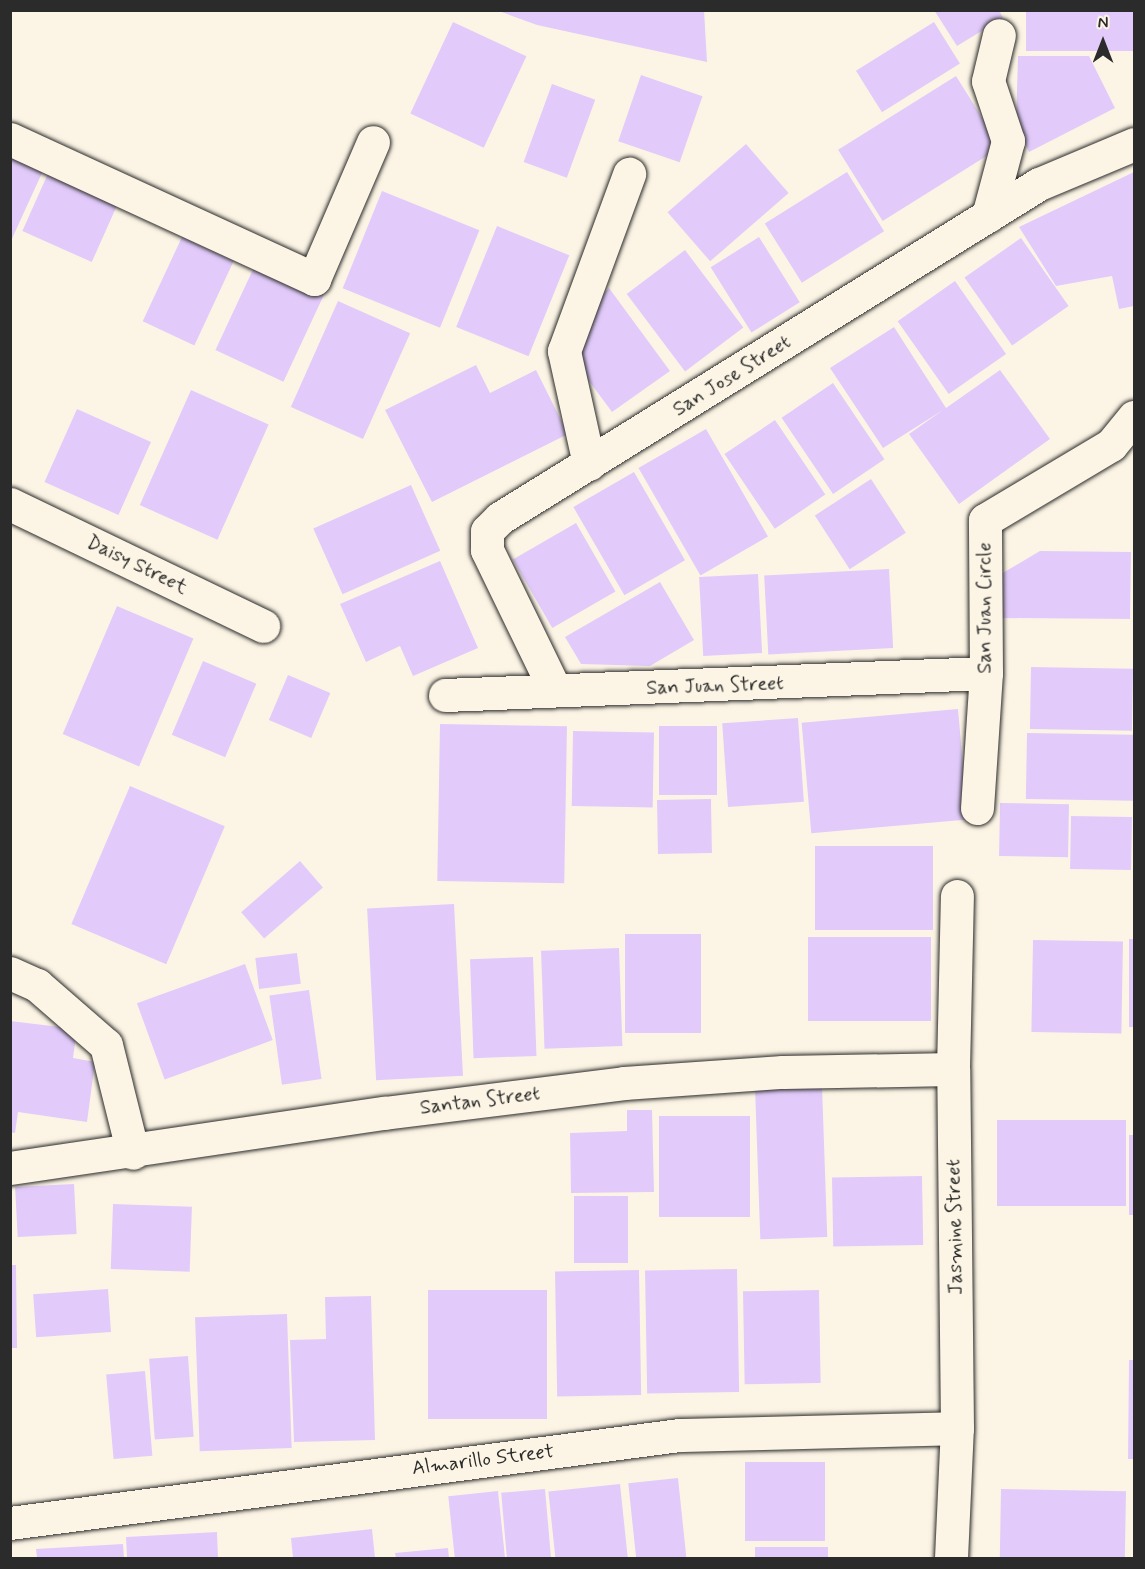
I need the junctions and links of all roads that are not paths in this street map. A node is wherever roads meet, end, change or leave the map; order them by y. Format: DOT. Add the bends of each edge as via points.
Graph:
graph roads {
  1 [pos="999,35"];
  2 [pos="10,140"];
  3 [pos="373,142"];
  4 [pos="1134,144"];
  5 [pos="628,174"];
  6 [pos="988,216"];
  7 [pos="1134,417"];
  8 [pos="589,464"];
  9 [pos="10,504"];
  10 [pos="263,626"];
  11 [pos="986,673"];
  12 [pos="555,690"];
  13 [pos="445,695"];
  14 [pos="977,808"];
  15 [pos="957,896"];
  16 [pos="10,973"];
  17 [pos="953,1069"];
  18 [pos="133,1153"];
  19 [pos="10,1168"];
  20 [pos="957,1428"];
  21 [pos="10,1523"];
  22 [pos="951,1558"];
  1 -- 6 [label="street" via="988,81 1008,141"];
  2 -- 3 [label="street" via="314,279"];
  4 -- 6 [label="street, San Jose Street" via="1039,184"];
  5 -- 8 [label="street" via="564,351"];
  6 -- 8 [label="street, San Jose Street"];
  7 -- 11 [label="street, San Juan Circle" via="1111,445 985,520"];
  8 -- 12 [label="street, San Jose Street" via="500,518 487,531 487,550"];
  9 -- 10 [label="street, Daisy Street"];
  11 -- 12 [label="street, San Juan Street" via="724,687"];
  11 -- 14 [label="street, San Juan Circle"];
  12 -- 13 [label="street, San Juan Street"];
  15 -- 17 [label="street, Jasmine Street"];
  16 -- 18 [label="street" via="37,985 106,1045"];
  17 -- 18 [label="street, Santan Street" via="783,1072 624,1083 384,1113"];
  17 -- 20 [label="street, Jasmine Street"];
  18 -- 19 [label="street, Santan Street"];
  20 -- 21 [label="street, Almarillo Street" via="679,1435"];
  20 -- 22 [label="street, Jasmine Street"];
}
